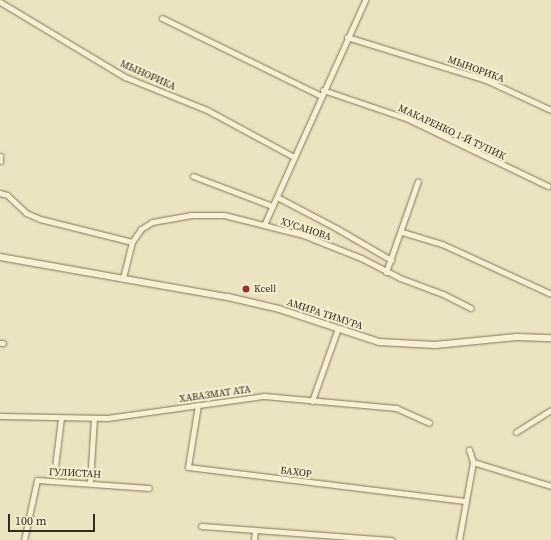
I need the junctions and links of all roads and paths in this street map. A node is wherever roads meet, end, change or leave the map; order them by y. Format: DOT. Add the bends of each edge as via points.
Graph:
graph roads {
  1 [pos="365,0"];
  2 [pos="0,2"];
  3 [pos="162,18"];
  4 [pos="347,37"];
  5 [pos="323,90"];
  6 [pos="321,96"];
  7 [pos="551,110"];
  8 [pos="0,156"];
  9 [pos="294,157"];
  10 [pos="0,161"];
  11 [pos="193,176"];
  12 [pos="418,181"];
  13 [pos="548,186"];
  14 [pos="0,193"];
  15 [pos="277,197"];
  16 [pos="272,206"];
  17 [pos="264,225"];
  18 [pos="402,232"];
  19 [pos="132,242"];
  20 [pos="0,257"];
  21 [pos="391,260"];
  22 [pos="386,272"];
  23 [pos="123,278"];
  24 [pos="551,294"];
  25 [pos="471,308"];
  26 [pos="338,328"];
  27 [pos="551,338"];
  28 [pos="312,401"];
  29 [pos="198,405"];
  30 [pos="551,410"];
  31 [pos="0,416"];
  32 [pos="61,418"];
  33 [pos="94,418"];
  34 [pos="429,423"];
  35 [pos="516,432"];
  36 [pos="469,450"];
  37 [pos="473,462"];
  38 [pos="55,467"];
  39 [pos="90,482"];
  40 [pos="551,486"];
  41 [pos="149,488"];
  42 [pos="465,501"];
  43 [pos="201,526"];
  44 [pos="255,532"];
  45 [pos="24,540"];
  46 [pos="254,540"];
  47 [pos="391,540"];
  48 [pos="459,540"];
  1 -- 4 [label="street"];
  2 -- 9 [label="street, МЫНОРИКА" via="125,77 207,110"];
  3 -- 6 [label="street"];
  4 -- 5 [label="street"];
  4 -- 7 [label="street, МЫНОРИКА" via="486,80"];
  5 -- 6 [label="street"];
  5 -- 13 [label="street, МАКАРЕНКО 1-Й ТУПИК" via="408,119"];
  6 -- 9 [label="street"];
  8 -- 10 [label="street"];
  9 -- 15 [label="street"];
  11 -- 16 [label="street"];
  12 -- 18 [label="street"];
  14 -- 19 [label="street" via="7,195 26,213 40,220"];
  15 -- 16 [label="street"];
  15 -- 21 [label="street"];
  16 -- 17 [label="street"];
  17 -- 19 [label="street, ХУСАНОВА" via="224,215 190,216 152,222 141,229"];
  17 -- 22 [label="street, ХУСАНОВА" via="310,238 361,258"];
  18 -- 21 [label="street"];
  18 -- 24 [label="street" via="442,244"];
  19 -- 23 [label="street, ХУСАНОВА"];
  20 -- 23 [label="street, АМИРА ТИМУРА"];
  21 -- 22 [label="street"];
  22 -- 25 [label="street, ХУСАНОВА"];
  23 -- 26 [label="street, АМИРА ТИМУРА" via="228,297"];
  26 -- 27 [label="street, АМИРА ТИМУРА" via="379,342 435,345 516,337"];
  26 -- 28 [label="street"];
  28 -- 29 [label="street, ХАВАЗМАТ АТА" via="264,396"];
  28 -- 34 [label="street, ХАВАЗМАТ АТА" via="396,408"];
  29 -- 33 [label="street, ХАВАЗМАТ АТА"];
  29 -- 42 [label="street, БАХОР" via="188,467"];
  30 -- 35 [label="street"];
  31 -- 32 [label="street, ХАВАЗМАТ АТА"];
  32 -- 33 [label="street, ХАВАЗМАТ АТА"];
  32 -- 38 [label="street"];
  33 -- 39 [label="street"];
  36 -- 37 [label="street"];
  37 -- 40 [label="street"];
  37 -- 42 [label="street"];
  39 -- 41 [label="street, ГУЛИСТАН"];
  39 -- 45 [label="street, ГУЛИСТАН" via="37,480"];
  42 -- 48 [label="street"];
  43 -- 44 [label="street"];
  44 -- 46 [label="street"];
  44 -- 47 [label="street"];
}
